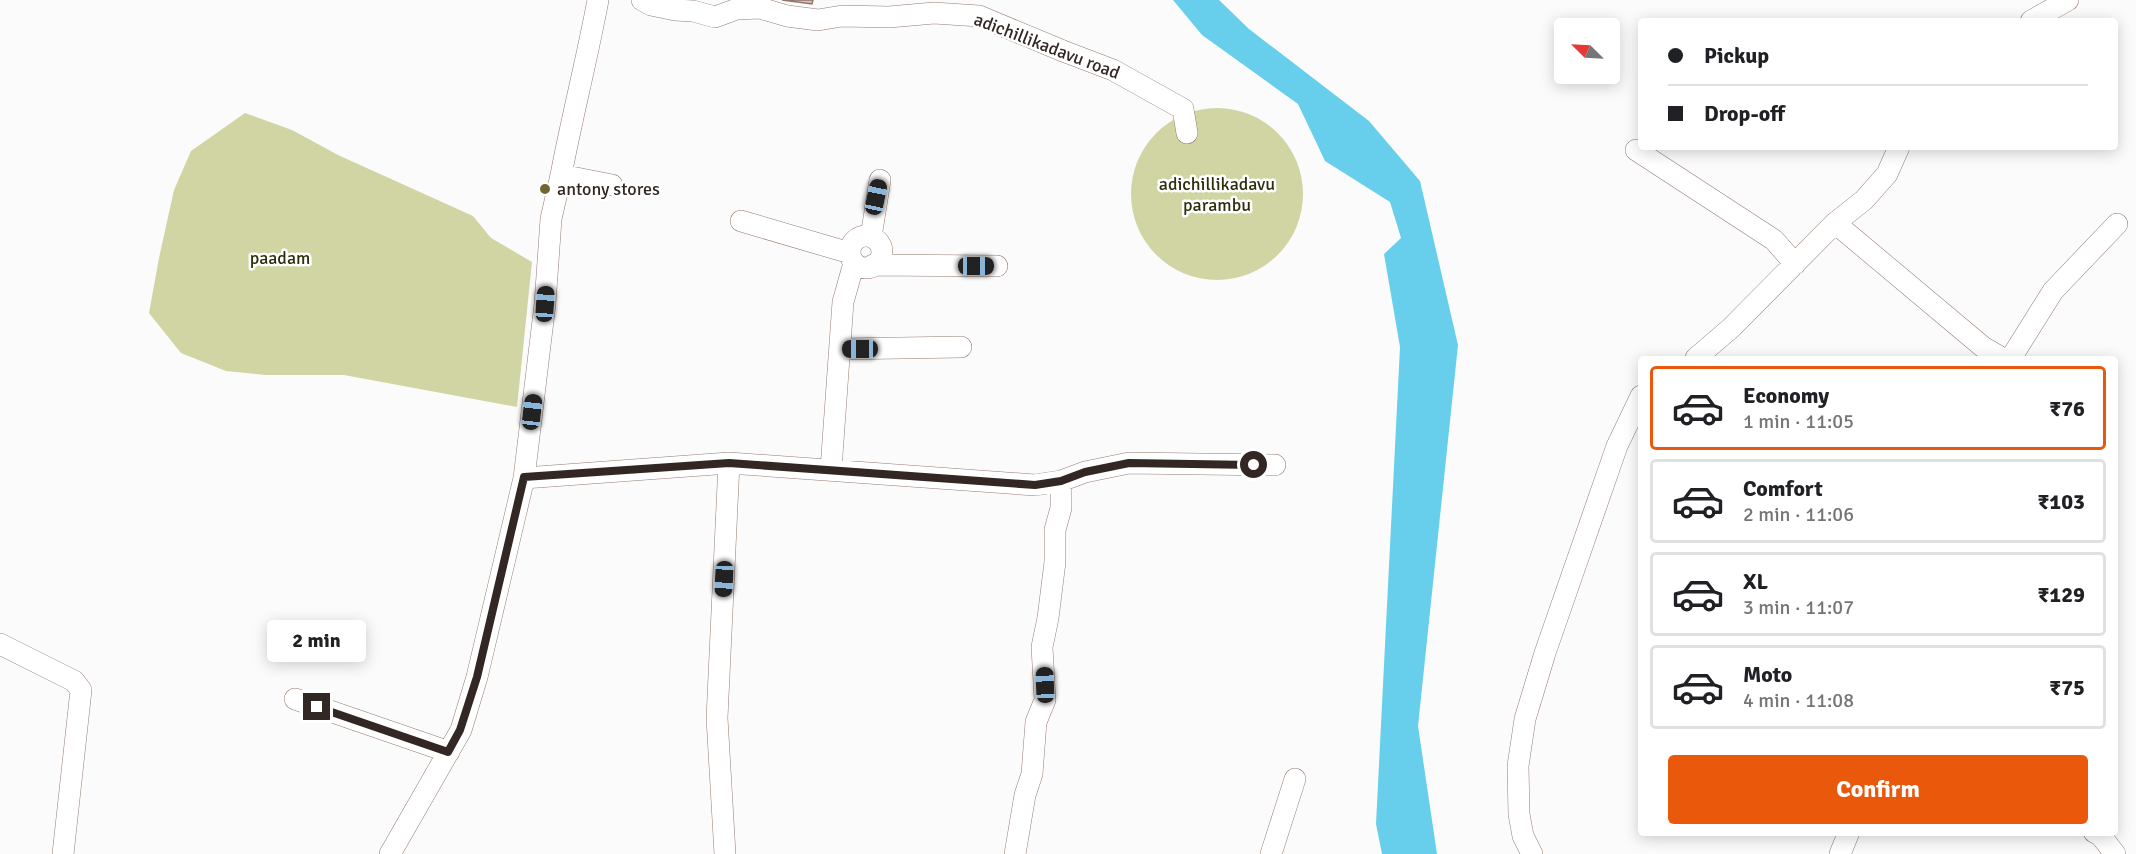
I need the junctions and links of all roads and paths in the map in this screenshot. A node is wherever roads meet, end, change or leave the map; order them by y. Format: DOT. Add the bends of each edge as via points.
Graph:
graph roads {
  1 [pos="598,0"];
  2 [pos="642,0"];
  3 [pos="2068,0"];
  4 [pos="739,4"];
  5 [pos="2036,18"];
  6 [pos="1187,134"];
  7 [pos="1636,150"];
  8 [pos="1898,150"];
  9 [pos="561,176"];
  10 [pos="880,180"];
  11 [pos="612,185"];
  12 [pos="741,221"];
  13 [pos="1835,223"];
  14 [pos="2117,224"];
  15 [pos="859,260"];
  16 [pos="1795,264"];
  17 [pos="997,266"];
  18 [pos="961,347"];
  19 [pos="840,349"];
  20 [pos="1698,356"];
  21 [pos="1999,356"];
  22 [pos="2012,356"];
  23 [pos="1638,403"];
  24 [pos="729,463"];
  25 [pos="1275,465"];
  26 [pos="831,469"];
  27 [pos="524,477"];
  28 [pos="1061,481"];
  29 [pos="0,644"];
  30 [pos="295,699"];
  31 [pos="448,752"];
  32 [pos="1295,779"];
  33 [pos="1848,836"];
  34 [pos="2101,836"];
  35 [pos="63,854"];
  36 [pos="390,854"];
  37 [pos="725,854"];
  38 [pos="1015,854"];
  39 [pos="1272,854"];
  40 [pos="1532,854"];
  41 [pos="1840,854"];
  42 [pos="2115,854"];
  1 -- 9 [label="street"];
  2 -- 4 [label="street" via="716,17"];
  3 -- 5 [label="street"];
  4 -- 6 [label="street, adichillikadavu road" via="818,20 842,16 979,16 1113,70 1183,110"];
  7 -- 16 [label="street" via="1774,240"];
  8 -- 13 [label="street" via="1887,174 1864,200"];
  9 -- 11 [label="street"];
  9 -- 27 [label="street" via="551,219"];
  10 -- 15 [label="street" via="871,237 879,243 882,253 878,262"];
  12 -- 15 [label="street"];
  13 -- 16 [label="street"];
  13 -- 21 [label="street"];
  14 -- 22 [label="street" via="2053,291"];
  15 -- 17 [label="street"];
  15 -- 19 [label="street" via="843,302"];
  16 -- 20 [label="street"];
  18 -- 19 [label="street"];
  19 -- 26 [label="street"];
  23 -- 40 [label="street" via="1613,458 1525,719 1518,766 1519,814"];
  24 -- 26 [label="street"];
  24 -- 27 [label="street"];
  24 -- 37 [label="street" via="717,718"];
  25 -- 28 [label="street" via="1129,463"];
  26 -- 28 [label="street" via="1035,485"];
  27 -- 31 [label="street" via="477,677 460,730"];
  28 -- 38 [label="street" via="1055,562 1042,647 1045,700 1036,722 1032,774"];
  29 -- 35 [label="street" via="74,681 81,690"];
  30 -- 31 [label="street"];
  31 -- 36 [label="street"];
  32 -- 39 [label="street"];
  33 -- 41 [label="street"];
  34 -- 42 [label="street"];
}
